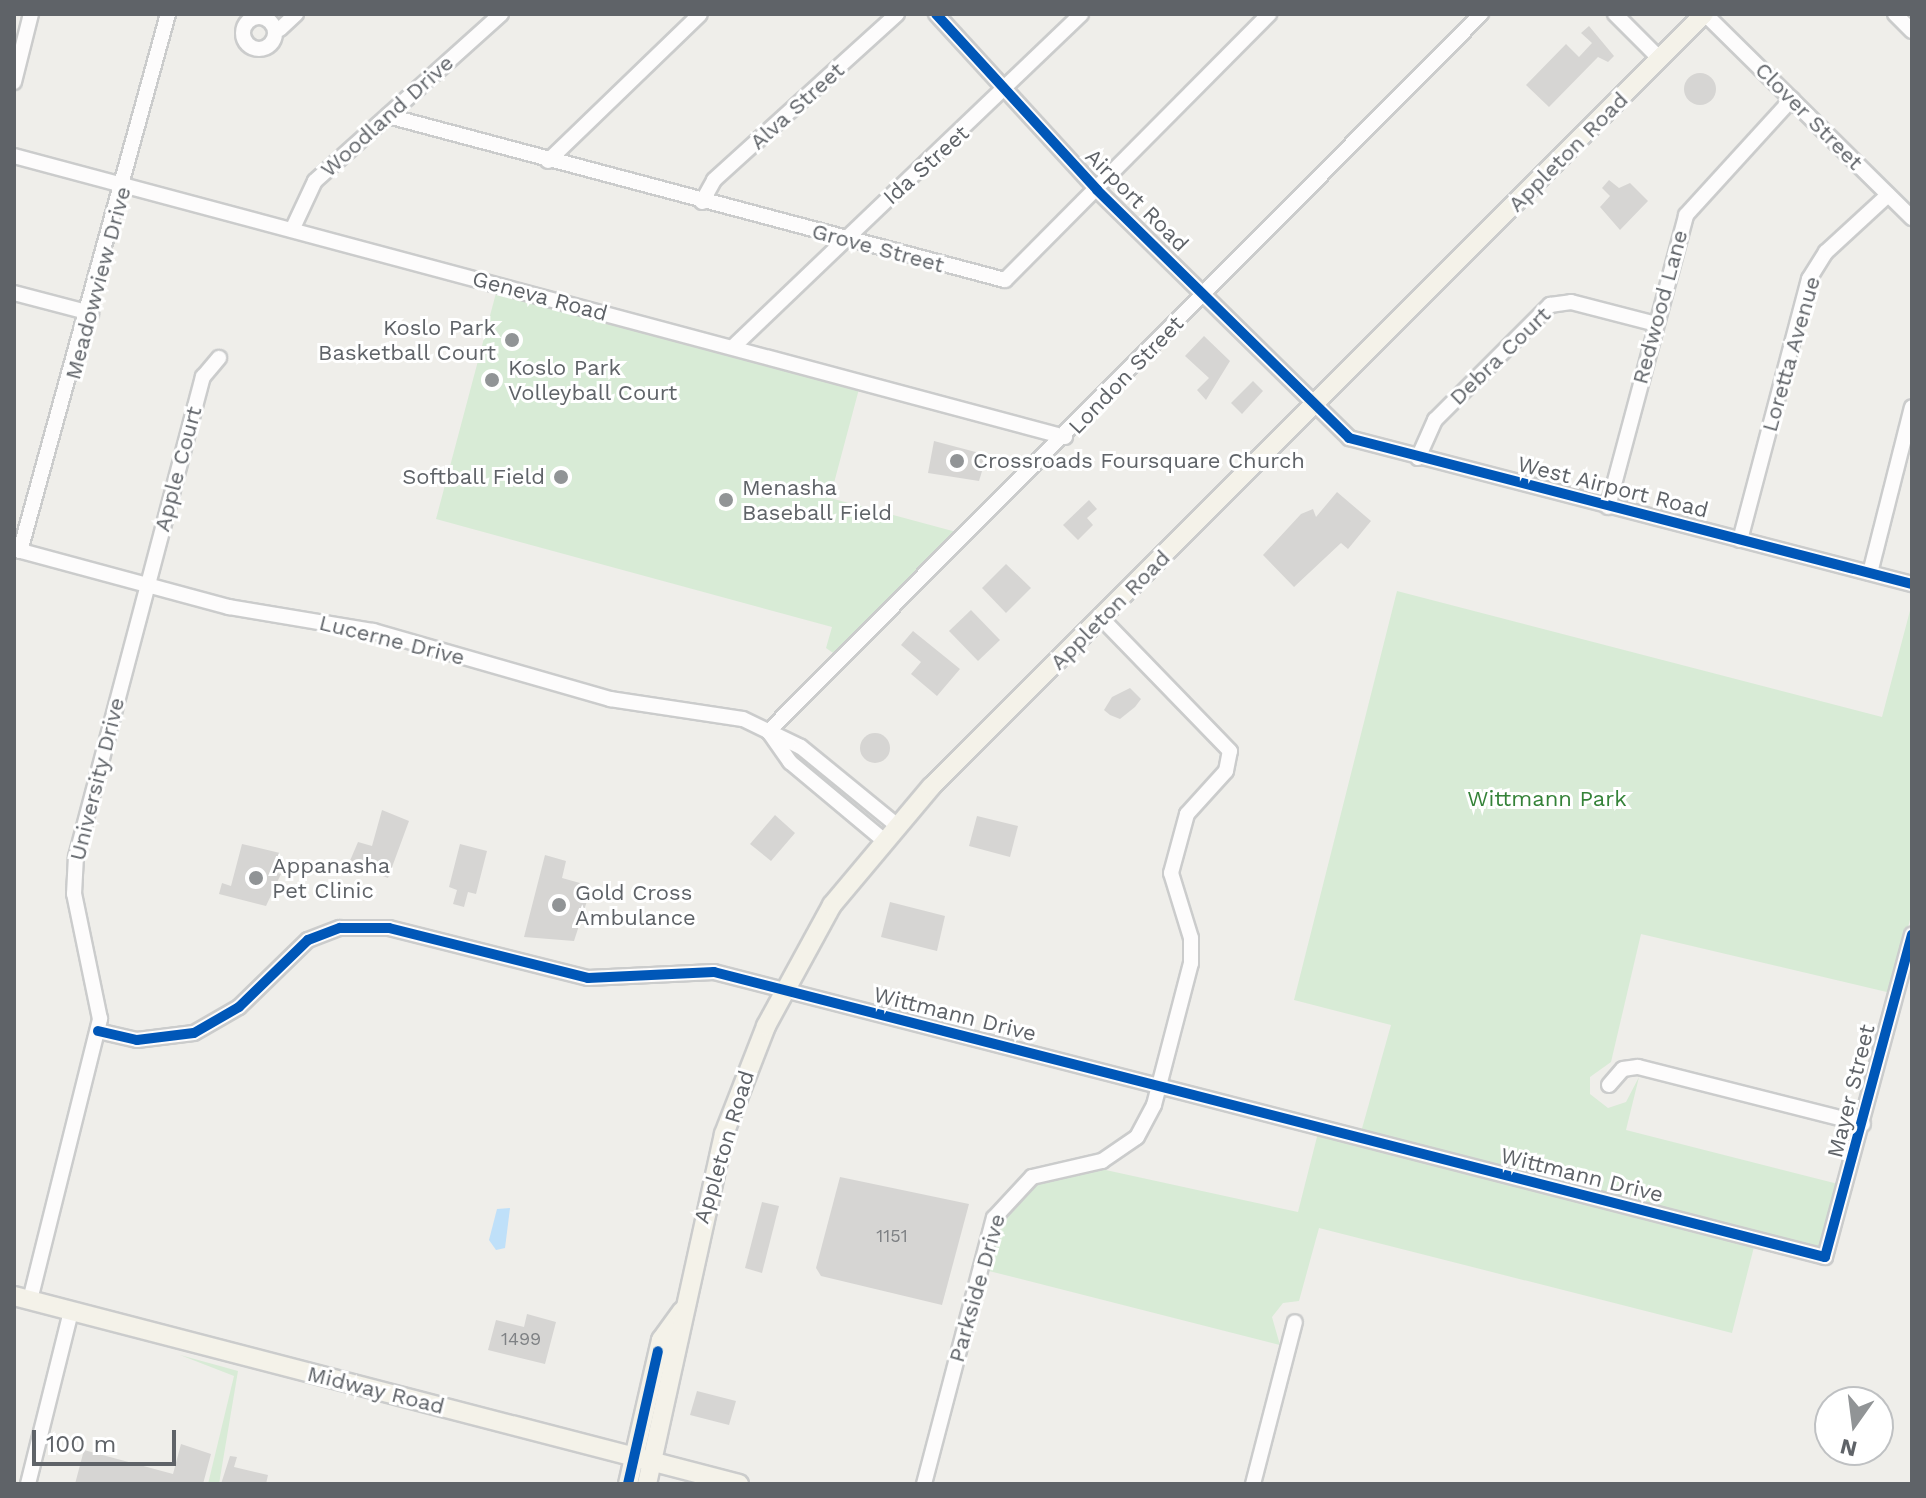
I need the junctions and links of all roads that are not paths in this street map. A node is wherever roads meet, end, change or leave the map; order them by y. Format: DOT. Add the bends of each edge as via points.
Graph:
graph roads {
  1 [pos="31,14"];
  2 [pos="168,14"];
  3 [pos="296,14"];
  4 [pos="501,14"];
  5 [pos="700,14"];
  6 [pos="897,14"];
  7 [pos="936,14"];
  8 [pos="1081,14"];
  9 [pos="1269,14"];
  10 [pos="1481,14"];
  11 [pos="1615,14"];
  12 [pos="1704,14"];
  13 [pos="1895,14"];
  14 [pos="280,29"];
  15 [pos="1912,31"];
  16 [pos="1660,59"];
  17 [pos="14,82"];
  18 [pos="1008,91"];
  19 [pos="1792,99"];
  20 [pos="388,116"];
  21 [pos="14,156"];
  22 [pos="548,161"];
  23 [pos="124,186"];
  24 [pos="1097,190"];
  25 [pos="1888,195"];
  26 [pos="702,202"];
  27 [pos="1912,218"];
  28 [pos="292,230"];
  29 [pos="844,239"];
  30 [pos="14,293"];
  31 [pos="1203,295"];
  32 [pos="91,313"];
  33 [pos="1656,324"];
  34 [pos="734,346"];
  35 [pos="219,358"];
  36 [pos="1316,406"];
  37 [pos="1912,407"];
  38 [pos="1065,437"];
  39 [pos="1418,458"];
  40 [pos="1608,507"];
  41 [pos="1740,540"];
  42 [pos="17,550"];
  43 [pos="1870,573"];
  44 [pos="1912,584"];
  45 [pos="148,585"];
  46 [pos="1101,618"];
  47 [pos="768,732"];
  48 [pos="895,824"];
  49 [pos="882,839"];
  50 [pos="1912,935"];
  51 [pos="783,990"];
  52 [pos="98,1031"];
  53 [pos="1609,1085"];
  54 [pos="1159,1087"];
  55 [pos="1863,1124"];
  56 [pos="1827,1256"];
  57 [pos="22,1298"];
  58 [pos="71,1311"];
  59 [pos="1295,1322"];
  60 [pos="644,1458"];
  61 [pos="28,1484"];
  62 [pos="628,1484"];
  63 [pos="647,1484"];
  64 [pos="739,1484"];
  65 [pos="924,1484"];
  66 [pos="1253,1484"];
  1 -- 17 [label="street"];
  2 -- 23 [label="street, Meadowview Drive"];
  3 -- 14 [label="street"];
  4 -- 20 [label="street, Woodland Drive"];
  5 -- 22 [label="street"];
  6 -- 26 [label="street, Alva Street" via="714,180"];
  7 -- 18 [label="street, Airport Road"];
  8 -- 18 [label="street, Ida Street"];
  9 -- 24 [label="street, Grove Street"];
  10 -- 31 [label="street, London Street"];
  11 -- 16 [label="street"];
  12 -- 16 [label="main road, Appleton Road"];
  12 -- 19 [label="street, Clover Street"];
  13 -- 15 [label="street"];
  16 -- 36 [label="main road, Appleton Road"];
  18 -- 24 [label="street, Airport Road"];
  18 -- 29 [label="street, Ida Street"];
  19 -- 25 [label="street, Clover Street"];
  19 -- 33 [label="street, Redwood Lane" via="1691,205"];
  20 -- 22 [label="street, Grove Street"];
  20 -- 28 [label="street, Woodland Drive" via="315,181"];
  21 -- 23 [label="street, Geneva Road"];
  22 -- 26 [label="street, Grove Street"];
  23 -- 28 [label="street, Geneva Road"];
  23 -- 32 [label="street, Meadowview Drive"];
  24 -- 29 [label="street, Grove Street" via="1005,280"];
  24 -- 31 [label="street, Airport Road"];
  25 -- 27 [label="street, Clover Street"];
  25 -- 41 [label="street, Loretta Avenue" via="1826,252 1809,279"];
  26 -- 29 [label="street, Grove Street"];
  28 -- 34 [label="street, Geneva Road"];
  29 -- 34 [label="street, Ida Street"];
  30 -- 32 [label="street"];
  31 -- 36 [label="street, Airport Road"];
  31 -- 38 [label="street, London Street"];
  32 -- 42 [label="street, Meadowview Drive"];
  33 -- 39 [label="street, Debra Court" via="1571,302 1550,305 1435,420"];
  33 -- 40 [label="street, Redwood Lane"];
  34 -- 38 [label="street, Geneva Road"];
  35 -- 45 [label="street, Apple Court" via="203,377"];
  36 -- 39 [label="street, West Airport Road" via="1349,438"];
  36 -- 46 [label="main road, Appleton Road"];
  37 -- 43 [label="street"];
  38 -- 47 [label="street, London Street"];
  39 -- 40 [label="street, West Airport Road"];
  40 -- 41 [label="street, West Airport Road"];
  41 -- 43 [label="street, West Airport Road"];
  42 -- 45 [label="street, Lucerne Drive"];
  43 -- 44 [label="street, West Airport Road"];
  45 -- 47 [label="street, Lucerne Drive" via="373,631 610,699 729,716"];
  45 -- 52 [label="street, University Drive" via="75,866 77,910 98,986"];
  46 -- 48 [label="main road, Appleton Road"];
  46 -- 54 [label="street, Parkside Drive" via="1227,745 1231,758 1187,814 1171,873 1192,951"];
  47 -- 48 [label="street, Lucerne Drive" via="801,747"];
  47 -- 49 [label="street" via="790,762"];
  48 -- 49 [label="main road, Appleton Road"];
  49 -- 51 [label="main road, Appleton Road" via="832,905"];
  50 -- 55 [label="street, Mayer Street"];
  51 -- 52 [label="street, Wittmann Drive" via="705,970 580,977 397,930 356,927 292,950 239,1007 194,1033 137,1040"];
  51 -- 54 [label="street, Wittmann Drive"];
  51 -- 60 [label="main road, Appleton Road" via="724,1134 682,1311 661,1340"];
  52 -- 57 [label="street, University Drive"];
  53 -- 55 [label="street" via="1623,1069 1638,1067"];
  54 -- 56 [label="street, Wittmann Drive"];
  54 -- 65 [label="street, Parkside Drive" via="1147,1124 1126,1147 1102,1161 1032,1177 1000,1207"];
  55 -- 56 [label="street, Mayer Street"];
  57 -- 58 [label="main road, Midway Road"];
  58 -- 60 [label="main road, Midway Road"];
  58 -- 61 [label="street"];
  59 -- 66 [label="street"];
  60 -- 62 [label="main road, Appleton Road"];
  60 -- 63 [label="main road, Appleton Road"];
  60 -- 64 [label="main road, Midway Road"];
}
